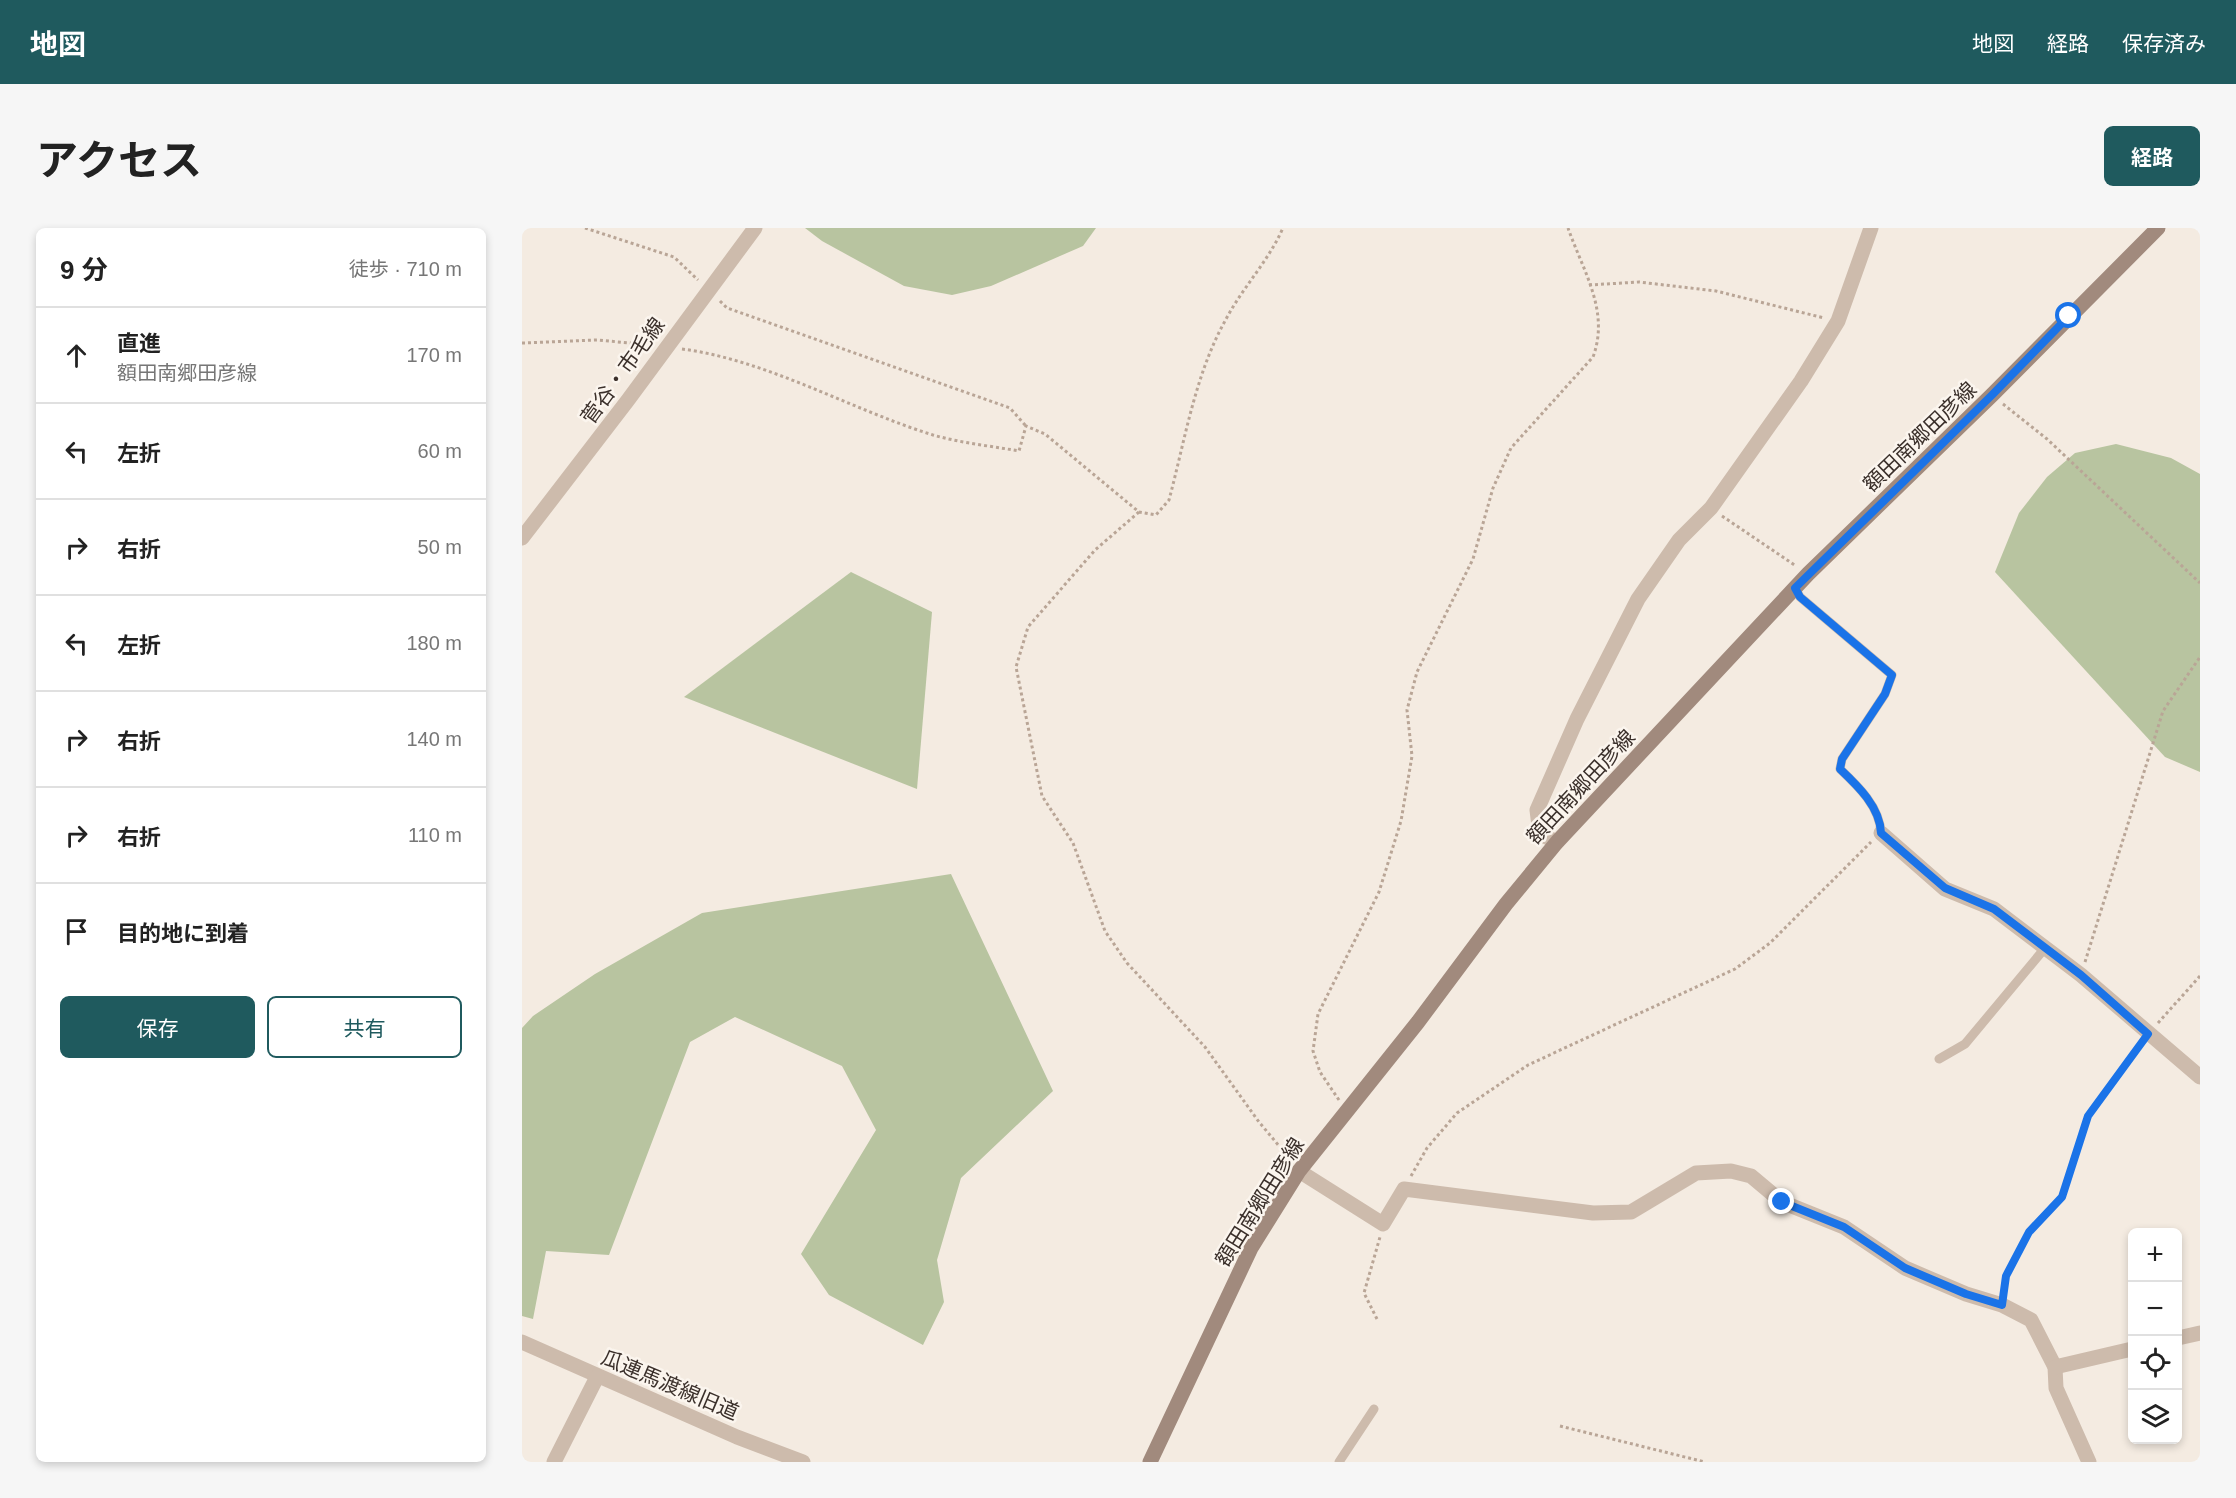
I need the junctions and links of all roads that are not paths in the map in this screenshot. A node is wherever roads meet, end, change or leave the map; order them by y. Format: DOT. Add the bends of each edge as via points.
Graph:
graph roads {
  1 [pos="755,228"];
  2 [pos="1871,228"];
  3 [pos="2158,228"];
  4 [pos="522,537"];
  5 [pos="1795,588"];
  6 [pos="1881,833"];
  7 [pos="1557,842"];
  8 [pos="2045,948"];
  9 [pos="1939,1059"];
  10 [pos="2200,1077"];
  11 [pos="1299,1171"];
  12 [pos="2200,1333"];
  13 [pos="2182,1337"];
  14 [pos="522,1342"];
  15 [pos="2128,1350"];
  16 [pos="2055,1367"];
  17 [pos="597,1377"];
  18 [pos="1374,1409"];
  19 [pos="554,1462"];
  20 [pos="803,1462"];
  21 [pos="1150,1462"];
  22 [pos="1339,1462"];
  23 [pos="2089,1462"];
  1 -- 4 [label="street, 菅谷・市毛線"];
  2 -- 7 [label="street" via="1838,321 1801,381 1711,508 1679,540 1638,599 1577,719 1537,810 1539,834"];
  3 -- 5 [label="main road, 額田南郷田彦線"];
  5 -- 6 [label="lane" via="1800,597 1892,675 1885,694 1842,759 1840,769 1861,789 1880,820"];
  5 -- 7 [label="main road, 額田南郷田彦線"];
  6 -- 8 [label="street" via="1945,888 1994,909"];
  7 -- 11 [label="main road, 額田南郷田彦線"];
  8 -- 9 [label="lane" via="1965,1044"];
  8 -- 10 [label="street"];
  11 -- 16 [label="street" via="1383,1224 1404,1189 1593,1213 1631,1212 1696,1173 1731,1171 1751,1176 1782,1202 1844,1227 1905,1268 2031,1320"];
  11 -- 21 [label="main road, 額田南郷田彦線" via="1251,1248"];
  12 -- 13 [label="street"];
  14 -- 17 [label="street, 瓜連馬渡線旧道"];
  15 -- 16 [label="street"];
  16 -- 23 [label="street" via="2056,1388"];
  17 -- 19 [label="street"];
  17 -- 20 [label="street, 瓜連馬渡線旧道"];
  18 -- 22 [label="lane"];
}
